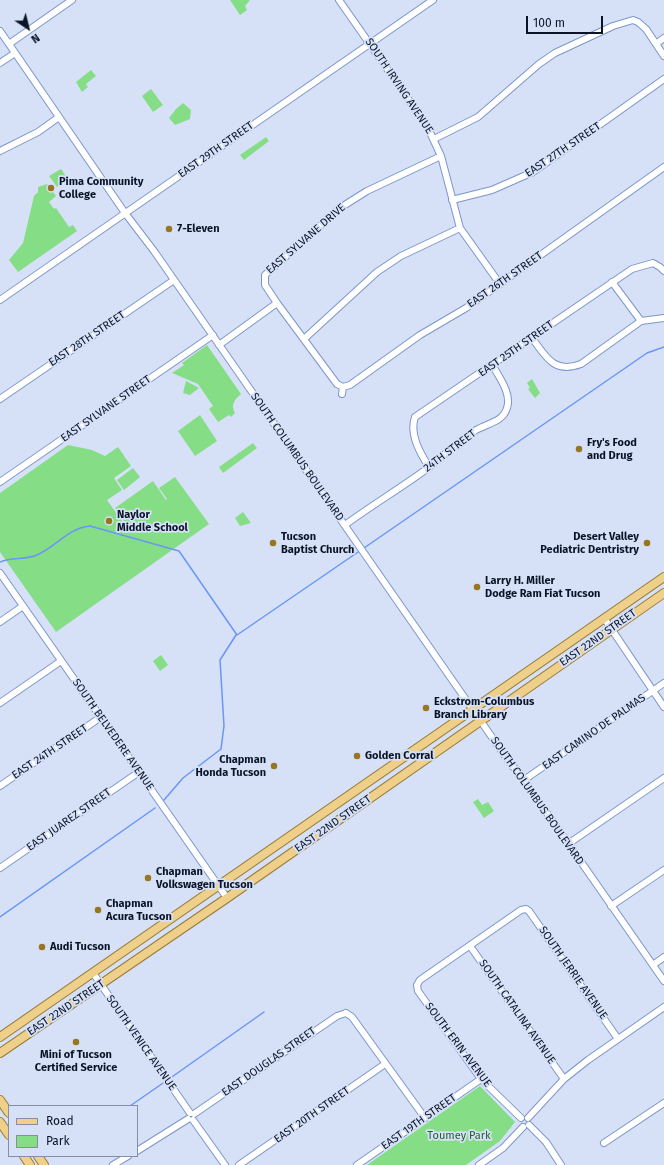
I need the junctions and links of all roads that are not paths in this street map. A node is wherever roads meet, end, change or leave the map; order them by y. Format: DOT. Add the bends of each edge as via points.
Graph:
graph roads {
  1 [pos="72,0"];
  2 [pos="339,0"];
  3 [pos="433,0"];
  4 [pos="0,31"];
  5 [pos="664,38"];
  6 [pos="9,44"];
  7 [pos="370,44"];
  8 [pos="656,44"];
  9 [pos="15,53"];
  10 [pos="664,56"];
  11 [pos="0,63"];
  12 [pos="664,79"];
  13 [pos="59,117"];
  14 [pos="434,139"];
  15 [pos="0,151"];
  16 [pos="441,156"];
  17 [pos="664,167"];
  18 [pos="452,200"];
  19 [pos="125,213"];
  20 [pos="460,228"];
  21 [pos="664,271"];
  22 [pos="174,280"];
  23 [pos="612,282"];
  24 [pos="500,284"];
  25 [pos="0,300"];
  26 [pos="277,303"];
  27 [pos="664,318"];
  28 [pos="641,321"];
  29 [pos="213,336"];
  30 [pos="532,338"];
  31 [pos="304,340"];
  32 [pos="219,344"];
  33 [pos="493,366"];
  34 [pos="343,387"];
  35 [pos="342,394"];
  36 [pos="0,399"];
  37 [pos="429,467"];
  38 [pos="0,482"];
  39 [pos="346,526"];
  40 [pos="0,573"];
  41 [pos="664,577"];
  42 [pos="664,593"];
  43 [pos="23,606"];
  44 [pos="604,618"];
  45 [pos="0,622"];
  46 [pos="611,629"];
  47 [pos="61,661"];
  48 [pos="664,683"];
  49 [pos="653,691"];
  50 [pos="0,703"];
  51 [pos="664,707"];
  52 [pos="473,710"];
  53 [pos="100,717"];
  54 [pos="480,721"];
  55 [pos="139,772"];
  56 [pos="664,778"];
  57 [pos="524,780"];
  58 [pos="0,786"];
  59 [pos="568,844"];
  60 [pos="0,868"];
  61 [pos="664,870"];
  62 [pos="218,886"];
  63 [pos="227,898"];
  64 [pos="612,906"];
  65 [pos="470,946"];
  66 [pos="664,957"];
  67 [pos="653,965"];
  68 [pos="92,972"];
  69 [pos="664,981"];
  70 [pos="101,984"];
  71 [pos="664,1007"];
  72 [pos="0,1036"];
  73 [pos="618,1040"];
  74 [pos="0,1053"];
  75 [pos="385,1064"];
  76 [pos="481,1079"];
  77 [pos="564,1079"];
  78 [pos="0,1100"];
  79 [pos="664,1103"];
  80 [pos="8,1112"];
  81 [pos="191,1116"];
  82 [pos="425,1118"];
  83 [pos="0,1122"];
  84 [pos="526,1124"];
  85 [pos="8,1134"];
  86 [pos="604,1143"];
  87 [pos="138,1150"];
  88 [pos="126,1157"];
  89 [pos="113,1165"];
  90 [pos="225,1165"];
  91 [pos="239,1165"];
  92 [pos="358,1165"];
  93 [pos="479,1165"];
  94 [pos="561,1165"];
  1 -- 6 [label="street"];
  2 -- 7 [label="street, SOUTH IRVING AVENUE"];
  3 -- 7 [label="street, EAST 29TH STREET"];
  4 -- 6 [label="street, SOUTH COLUMBUS BOULEVARD"];
  5 -- 8 [label="street"];
  6 -- 9 [label="street, SOUTH COLUMBUS BOULEVARD"];
  7 -- 14 [label="street, SOUTH IRVING AVENUE" via="421,116"];
  7 -- 19 [label="street, EAST 29TH STREET"];
  8 -- 10 [label="street"];
  8 -- 14 [label="street" via="641,24 633,20 563,48 539,64 478,117"];
  9 -- 11 [label="street"];
  9 -- 13 [label="street, SOUTH COLUMBUS BOULEVARD"];
  12 -- 18 [label="street, EAST 27TH STREET" via="533,172 492,190"];
  13 -- 15 [label="street" via="38,132"];
  13 -- 19 [label="street, SOUTH COLUMBUS BOULEVARD"];
  14 -- 16 [label="street, SOUTH IRVING AVENUE"];
  16 -- 18 [label="street, SOUTH IRVING AVENUE"];
  16 -- 26 [label="street, EAST SYLVANE DRIVE" via="367,191 340,208 261,278"];
  17 -- 24 [label="street, EAST 26TH STREET"];
  18 -- 20 [label="street, SOUTH IRVING AVENUE"];
  19 -- 22 [label="street, SOUTH COLUMBUS BOULEVARD"];
  19 -- 25 [label="street, EAST 29TH STREET"];
  20 -- 24 [label="street, SOUTH IRVING AVENUE"];
  20 -- 31 [label="street" via="401,256 377,272"];
  21 -- 23 [label="street, EAST 25TH STREET" via="653,263 641,265"];
  22 -- 29 [label="street, SOUTH COLUMBUS BOULEVARD"];
  22 -- 36 [label="street, EAST 28TH STREET"];
  23 -- 28 [label="street"];
  23 -- 30 [label="street, EAST 25TH STREET"];
  24 -- 34 [label="street, EAST 26TH STREET" via="420,335 350,385"];
  26 -- 31 [label="street, EAST SYLVANE DRIVE"];
  26 -- 32 [label="street"];
  27 -- 28 [label="street"];
  28 -- 30 [label="street" via="581,364 572,367 562,368 553,363"];
  29 -- 32 [label="street, SOUTH COLUMBUS BOULEVARD"];
  29 -- 38 [label="street, EAST SYLVANE STREET"];
  30 -- 33 [label="street, EAST 25TH STREET"];
  31 -- 34 [label="street, EAST SYLVANE DRIVE" via="337,384"];
  32 -- 39 [label="street, SOUTH COLUMBUS BOULEVARD"];
  33 -- 37 [label="street, 24TH STREET" via="508,400 505,413 498,420 478,429 453,446"];
  33 -- 37 [label="street, EAST 25TH STREET" via="415,417 412,426 414,436"];
  34 -- 35 [label="street"];
  37 -- 39 [label="street, 24TH STREET" via="373,506 371,511"];
  39 -- 52 [label="street, SOUTH COLUMBUS BOULEVARD"];
  40 -- 43 [label="street, SOUTH BELVEDERE AVENUE"];
  41 -- 44 [label="main road, EAST 22ND STREET"];
  42 -- 46 [label="main road, EAST 22ND STREET"];
  43 -- 45 [label="street"];
  43 -- 47 [label="street, SOUTH BELVEDERE AVENUE"];
  44 -- 46 [label="street"];
  44 -- 52 [label="main road, EAST 22ND STREET"];
  46 -- 49 [label="street"];
  46 -- 54 [label="main road, EAST 22ND STREET"];
  47 -- 50 [label="street"];
  47 -- 53 [label="street, SOUTH BELVEDERE AVENUE"];
  48 -- 49 [label="street, EAST CAMINO DE PALMAS"];
  49 -- 51 [label="street"];
  49 -- 57 [label="street, EAST CAMINO DE PALMAS"];
  52 -- 54 [label="street, SOUTH COLUMBUS BOULEVARD"];
  52 -- 62 [label="main road, EAST 22ND STREET"];
  53 -- 55 [label="street, SOUTH BELVEDERE AVENUE"];
  53 -- 58 [label="street, EAST 24TH STREET"];
  54 -- 57 [label="street, SOUTH COLUMBUS BOULEVARD"];
  54 -- 63 [label="main road, EAST 22ND STREET"];
  55 -- 60 [label="street, EAST JUAREZ STREET"];
  55 -- 62 [label="street, SOUTH BELVEDERE AVENUE"];
  56 -- 59 [label="street"];
  57 -- 59 [label="street, SOUTH COLUMBUS BOULEVARD"];
  59 -- 64 [label="street, SOUTH COLUMBUS BOULEVARD"];
  61 -- 64 [label="street"];
  62 -- 63 [label="street, SOUTH BELVEDERE AVENUE"];
  62 -- 68 [label="main road, EAST 22ND STREET"];
  63 -- 70 [label="main road, EAST 22ND STREET"];
  64 -- 67 [label="street, SOUTH COLUMBUS BOULEVARD"];
  65 -- 73 [label="street, SOUTH JERRIE AVENUE" via="522,910 529,910"];
  65 -- 76 [label="street, SOUTH ERIN AVENUE" via="417,983 418,991"];
  65 -- 77 [label="street, SOUTH CATALINA AVENUE"];
  66 -- 67 [label="street"];
  67 -- 69 [label="street, SOUTH COLUMBUS BOULEVARD"];
  68 -- 70 [label="street, SOUTH VENICE AVENUE"];
  68 -- 72 [label="main road, EAST 22ND STREET"];
  70 -- 74 [label="main road, EAST 22ND STREET"];
  70 -- 81 [label="street, SOUTH VENICE AVENUE"];
  71 -- 73 [label="street"];
  73 -- 77 [label="street"];
  75 -- 81 [label="street, EAST DOUGLAS STREET" via="346,1012"];
  75 -- 82 [label="street"];
  75 -- 91 [label="street, EAST 20TH STREET"];
  76 -- 82 [label="street, EAST 19TH STREET"];
  76 -- 84 [label="street, SOUTH ERIN AVENUE" via="521,1118 525,1117"];
  77 -- 84 [label="street"];
  78 -- 80 [label="main road"];
  79 -- 86 [label="street"];
  81 -- 87 [label="street, EAST DOUGLAS STREET"];
  81 -- 90 [label="street, SOUTH VENICE AVENUE"];
  82 -- 92 [label="street, EAST 19TH STREET"];
  83 -- 85 [label="main road"];
  84 -- 93 [label="street" via="503,1148"];
  84 -- 94 [label="street" via="546,1142"];
  88 -- 89 [label="street"];
}
